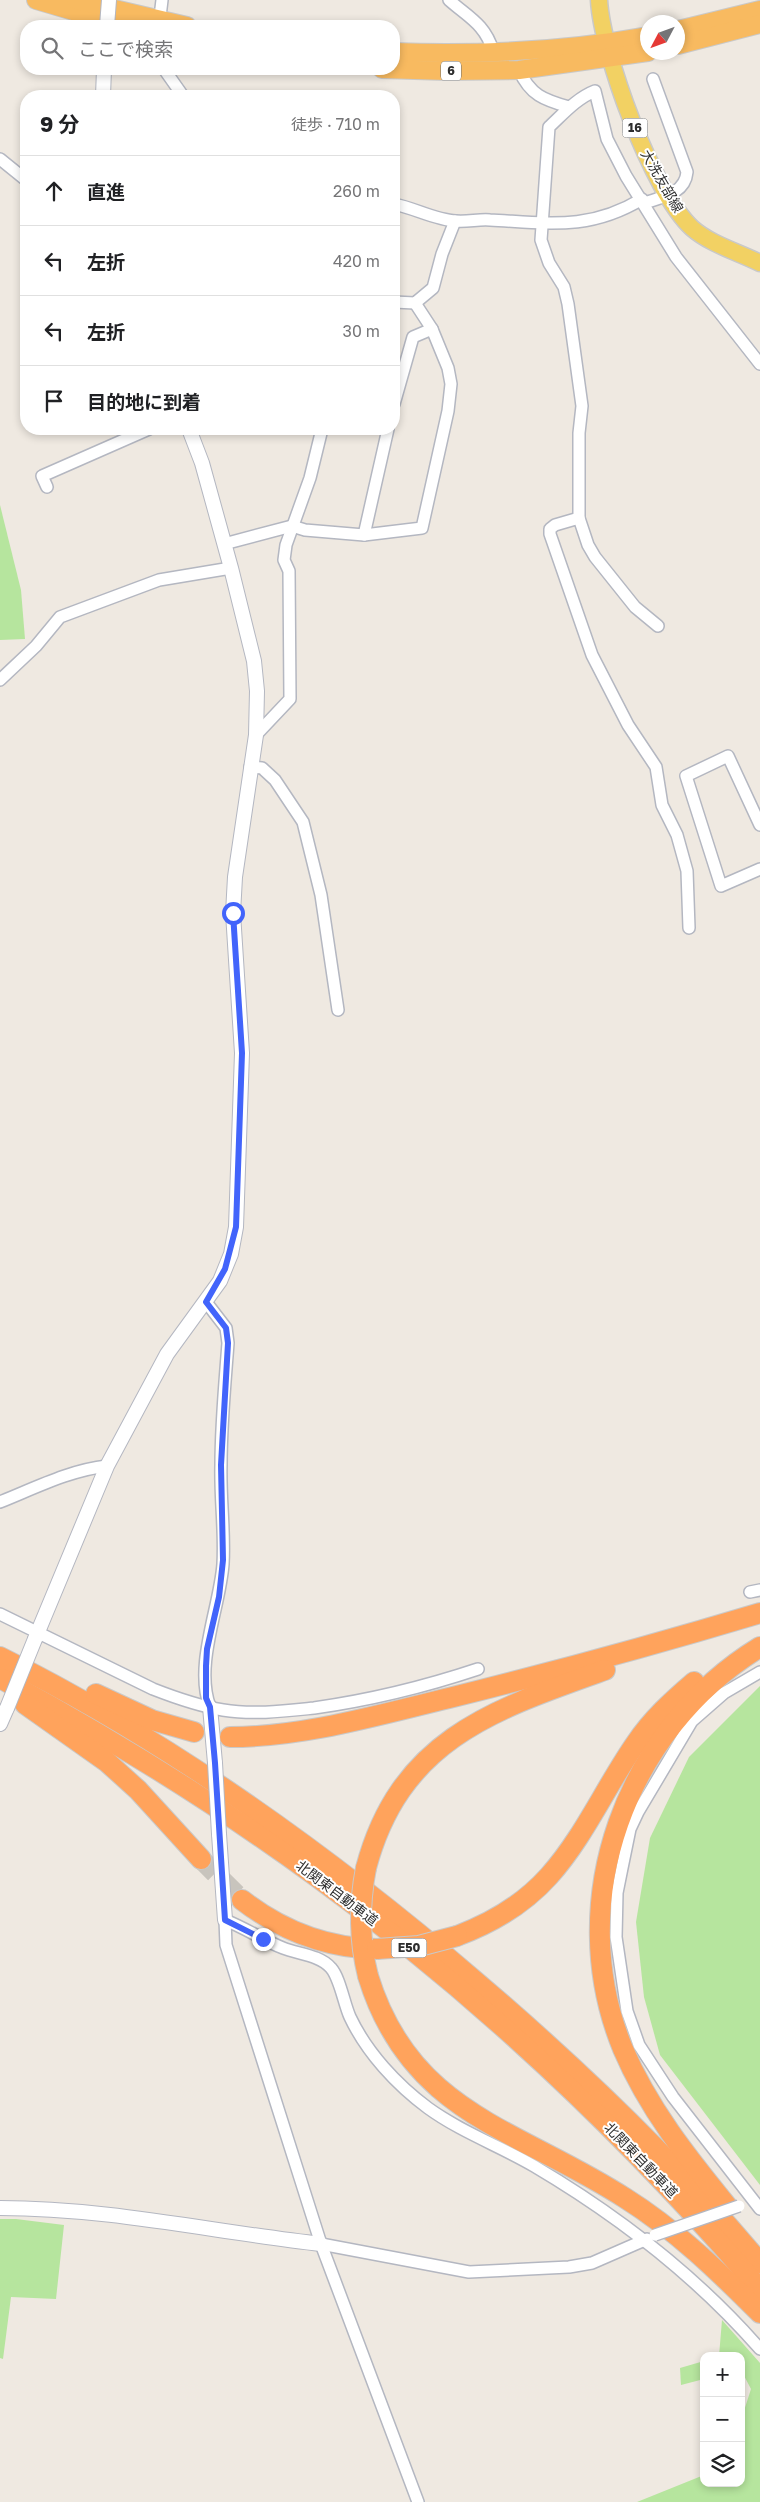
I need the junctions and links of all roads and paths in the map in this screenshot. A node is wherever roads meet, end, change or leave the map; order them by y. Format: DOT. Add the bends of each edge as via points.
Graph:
graph roads {
  1 [pos="36,0"];
  2 [pos="76,0"];
  3 [pos="109,0"];
  4 [pos="162,0"];
  5 [pos="448,0"];
  6 [pos="599,0"];
  7 [pos="760,10"];
  8 [pos="104,20"];
  9 [pos="107,20"];
  10 [pos="145,20"];
  11 [pos="160,20"];
  12 [pos="760,24"];
  13 [pos="685,28"];
  14 [pos="640,39"];
  15 [pos="685,43"];
  16 [pos="608,50"];
  17 [pos="493,51"];
  18 [pos="400,52"];
  19 [pos="640,52"];
  20 [pos="400,69"];
  21 [pos="519,70"];
  22 [pos="104,75"];
  23 [pos="168,75"];
  24 [pos="653,79"];
  25 [pos="103,90"];
  26 [pos="179,90"];
  27 [pos="546,101"];
  28 [pos="569,108"];
  29 [pos="549,127"];
  30 [pos="0,159"];
  31 [pos="20,175"];
  32 [pos="667,195"];
  33 [pos="643,201"];
  34 [pos="400,206"];
  35 [pos="455,221"];
  36 [pos="541,225"];
  37 [pos="760,263"];
  38 [pos="400,302"];
  39 [pos="415,303"];
  40 [pos="432,329"];
  41 [pos="760,364"];
  42 [pos="400,383"];
  43 [pos="135,435"];
  44 [pos="191,435"];
  45 [pos="321,435"];
  46 [pos="387,435"];
  47 [pos="47,487"];
  48 [pos="580,518"];
  49 [pos="292,526"];
  50 [pos="364,535"];
  51 [pos="224,544"];
  52 [pos="230,568"];
  53 [pos="658,626"];
  54 [pos="0,680"];
  55 [pos="256,735"];
  56 [pos="250,767"];
  57 [pos="755,796"];
  58 [pos="760,825"];
  59 [pos="760,869"];
  60 [pos="690,928"];
  61 [pos="338,1010"];
  62 [pos="206,1302"];
  63 [pos="107,1466"];
  64 [pos="0,1502"];
  65 [pos="760,1613"];
  66 [pos="0,1614"];
  67 [pos="760,1620"];
  68 [pos="37,1636"];
  69 [pos="760,1638"];
  70 [pos="0,1647"];
  71 [pos="760,1647"];
  72 [pos="0,1657"];
  73 [pos="478,1669"];
  74 [pos="760,1672"];
  75 [pos="0,1678"];
  76 [pos="0,1689"];
  77 [pos="210,1707"];
  78 [pos="0,1724"];
  79 [pos="194,1732"];
  80 [pos="230,1737"];
  81 [pos="201,1859"];
  82 [pos="242,1900"];
  83 [pos="225,1920"];
  84 [pos="758,2202"];
  85 [pos="0,2208"];
  86 [pos="642,2241"];
  87 [pos="321,2244"];
  88 [pos="760,2248"];
  89 [pos="760,2263"];
  90 [pos="760,2289"];
  91 [pos="760,2313"];
  92 [pos="760,2349"];
  93 [pos="418,2502"];
  1 -- 8 [label="highway"];
  2 -- 10 [label="highway"];
  3 -- 9 [label="street, bridge"];
  4 -- 11 [label="street"];
  5 -- 17 [label="street" via="472,16 490,39"];
  6 -- 16 [label="main road, 大洗友部線 / 16"];
  7 -- 13 [label="highway"];
  12 -- 15 [label="highway"];
  14 -- 16 [label="highway"];
  16 -- 17 [label="highway" via="572,47"];
  16 -- 19 [label="highway, 6"];
  16 -- 21 [label="highway, 6"];
  16 -- 32 [label="main road, 大洗友部線 / 16" via="643,149"];
  17 -- 18 [label="highway"];
  20 -- 21 [label="highway, 6"];
  21 -- 27 [label="street" via="526,85"];
  22 -- 25 [label="street"];
  23 -- 26 [label="street"];
  24 -- 32 [label="street" via="687,172 683,187"];
  27 -- 28 [label="street"];
  27 -- 29 [label="street"];
  28 -- 29 [label="street"];
  28 -- 33 [label="street" via="595,91 607,138"];
  29 -- 36 [label="street"];
  30 -- 31 [label="street"];
  32 -- 33 [label="street"];
  32 -- 37 [label="main road, 大洗友部線 / 16" via="697,232"];
  33 -- 36 [label="street" via="598,218"];
  33 -- 41 [label="street" via="676,258"];
  34 -- 35 [label="street"];
  35 -- 36 [label="street" via="489,220"];
  35 -- 39 [label="street" via="433,288"];
  36 -- 48 [label="street" via="544,250 564,288 582,406 579,433"];
  38 -- 39 [label="street"];
  39 -- 40 [label="street"];
  40 -- 42 [label="street" via="413,337"];
  40 -- 50 [label="street" via="451,384 422,528"];
  43 -- 47 [label="street" via="42,476"];
  44 -- 51 [label="street"];
  45 -- 49 [label="street" via="310,478"];
  46 -- 50 [label="street"];
  48 -- 53 [label="street" via="595,557 636,607"];
  48 -- 60 [label="street" via="555,525 550,534 592,656 628,725 656,767 662,805 677,835 687,871"];
  49 -- 50 [label="street"];
  49 -- 51 [label="street"];
  49 -- 55 [label="street" via="284,560 289,570 290,698"];
  51 -- 52 [label="street"];
  52 -- 54 [label="street" via="159,580 60,616 36,646"];
  52 -- 55 [label="street" via="254,661"];
  55 -- 56 [label="street"];
  56 -- 61 [label="street" via="262,768 274,780 303,822 321,895"];
  56 -- 62 [label="street" via="233,913 242,1053 236,1227 225,1269"];
  57 -- 58 [label="street"];
  57 -- 59 [label="street" via="728,756 686,776 721,886"];
  62 -- 63 [label="street" via="167,1354"];
  62 -- 77 [label="street" via="226,1328 228,1343 221,1465 223,1560 219,1597 207,1649 206,1698"];
  63 -- 64 [label="street" via="62,1477"];
  63 -- 68 [label="street"];
  65 -- 80 [label="highway" via="561,1670 426,1703 288,1733"];
  66 -- 68 [label="street"];
  67 -- 91 [label="highway, bridge" via="564,1685 464,1729 427,1759 397,1793 375,1836 361,1899 361,1930 368,1976 397,2041 418,2070 444,2094 476,2116 570,2164 627,2198 683,2240"];
  68 -- 77 [label="street" via="154,1689"];
  68 -- 78 [label="street, bridge"];
  69 -- 82 [label="highway, bridge" via="704,1674 654,1720 579,1836 548,1877 499,1917 457,1936 419,1946 352,1949 316,1941 274,1922"];
  70 -- 79 [label="highway" via="152,1720"];
  71 -- 88 [label="highway" via="721,1674 690,1703 643,1766 625,1805 608,1859 601,1931 605,1982 612,2013 623,2048 639,2082 674,2138"];
  72 -- 89 [label="highway, 北関東自動車道 / E50" via="103,1711 182,1761 266,1817 396,1915 511,2011 592,2086 687,2181"];
  73 -- 77 [label="street" via="405,1692 344,1704 271,1712"];
  74 -- 84 [label="street" via="724,1693 692,1721 638,1812 624,1854 616,1923 622,1987 639,2045 673,2097"];
  75 -- 90 [label="highway, 北関東自動車道 / E50" via="84,1724 256,1833 440,1973 500,2024 615,2132"];
  76 -- 81 [label="highway" via="107,1762 138,1790"];
  77 -- 83 [label="street, bridge"];
  83 -- 86 [label="street" via="285,1949 316,1958 331,1968 361,2036 378,2060 412,2095 454,2124 557,2180"];
  83 -- 87 [label="street" via="226,1945"];
  84 -- 86 [label="street, bridge"];
  85 -- 87 [label="street" via="94,2212"];
  86 -- 87 [label="street" via="592,2263 469,2272"];
  86 -- 92 [label="street" via="717,2305"];
  87 -- 93 [label="street"];
}
